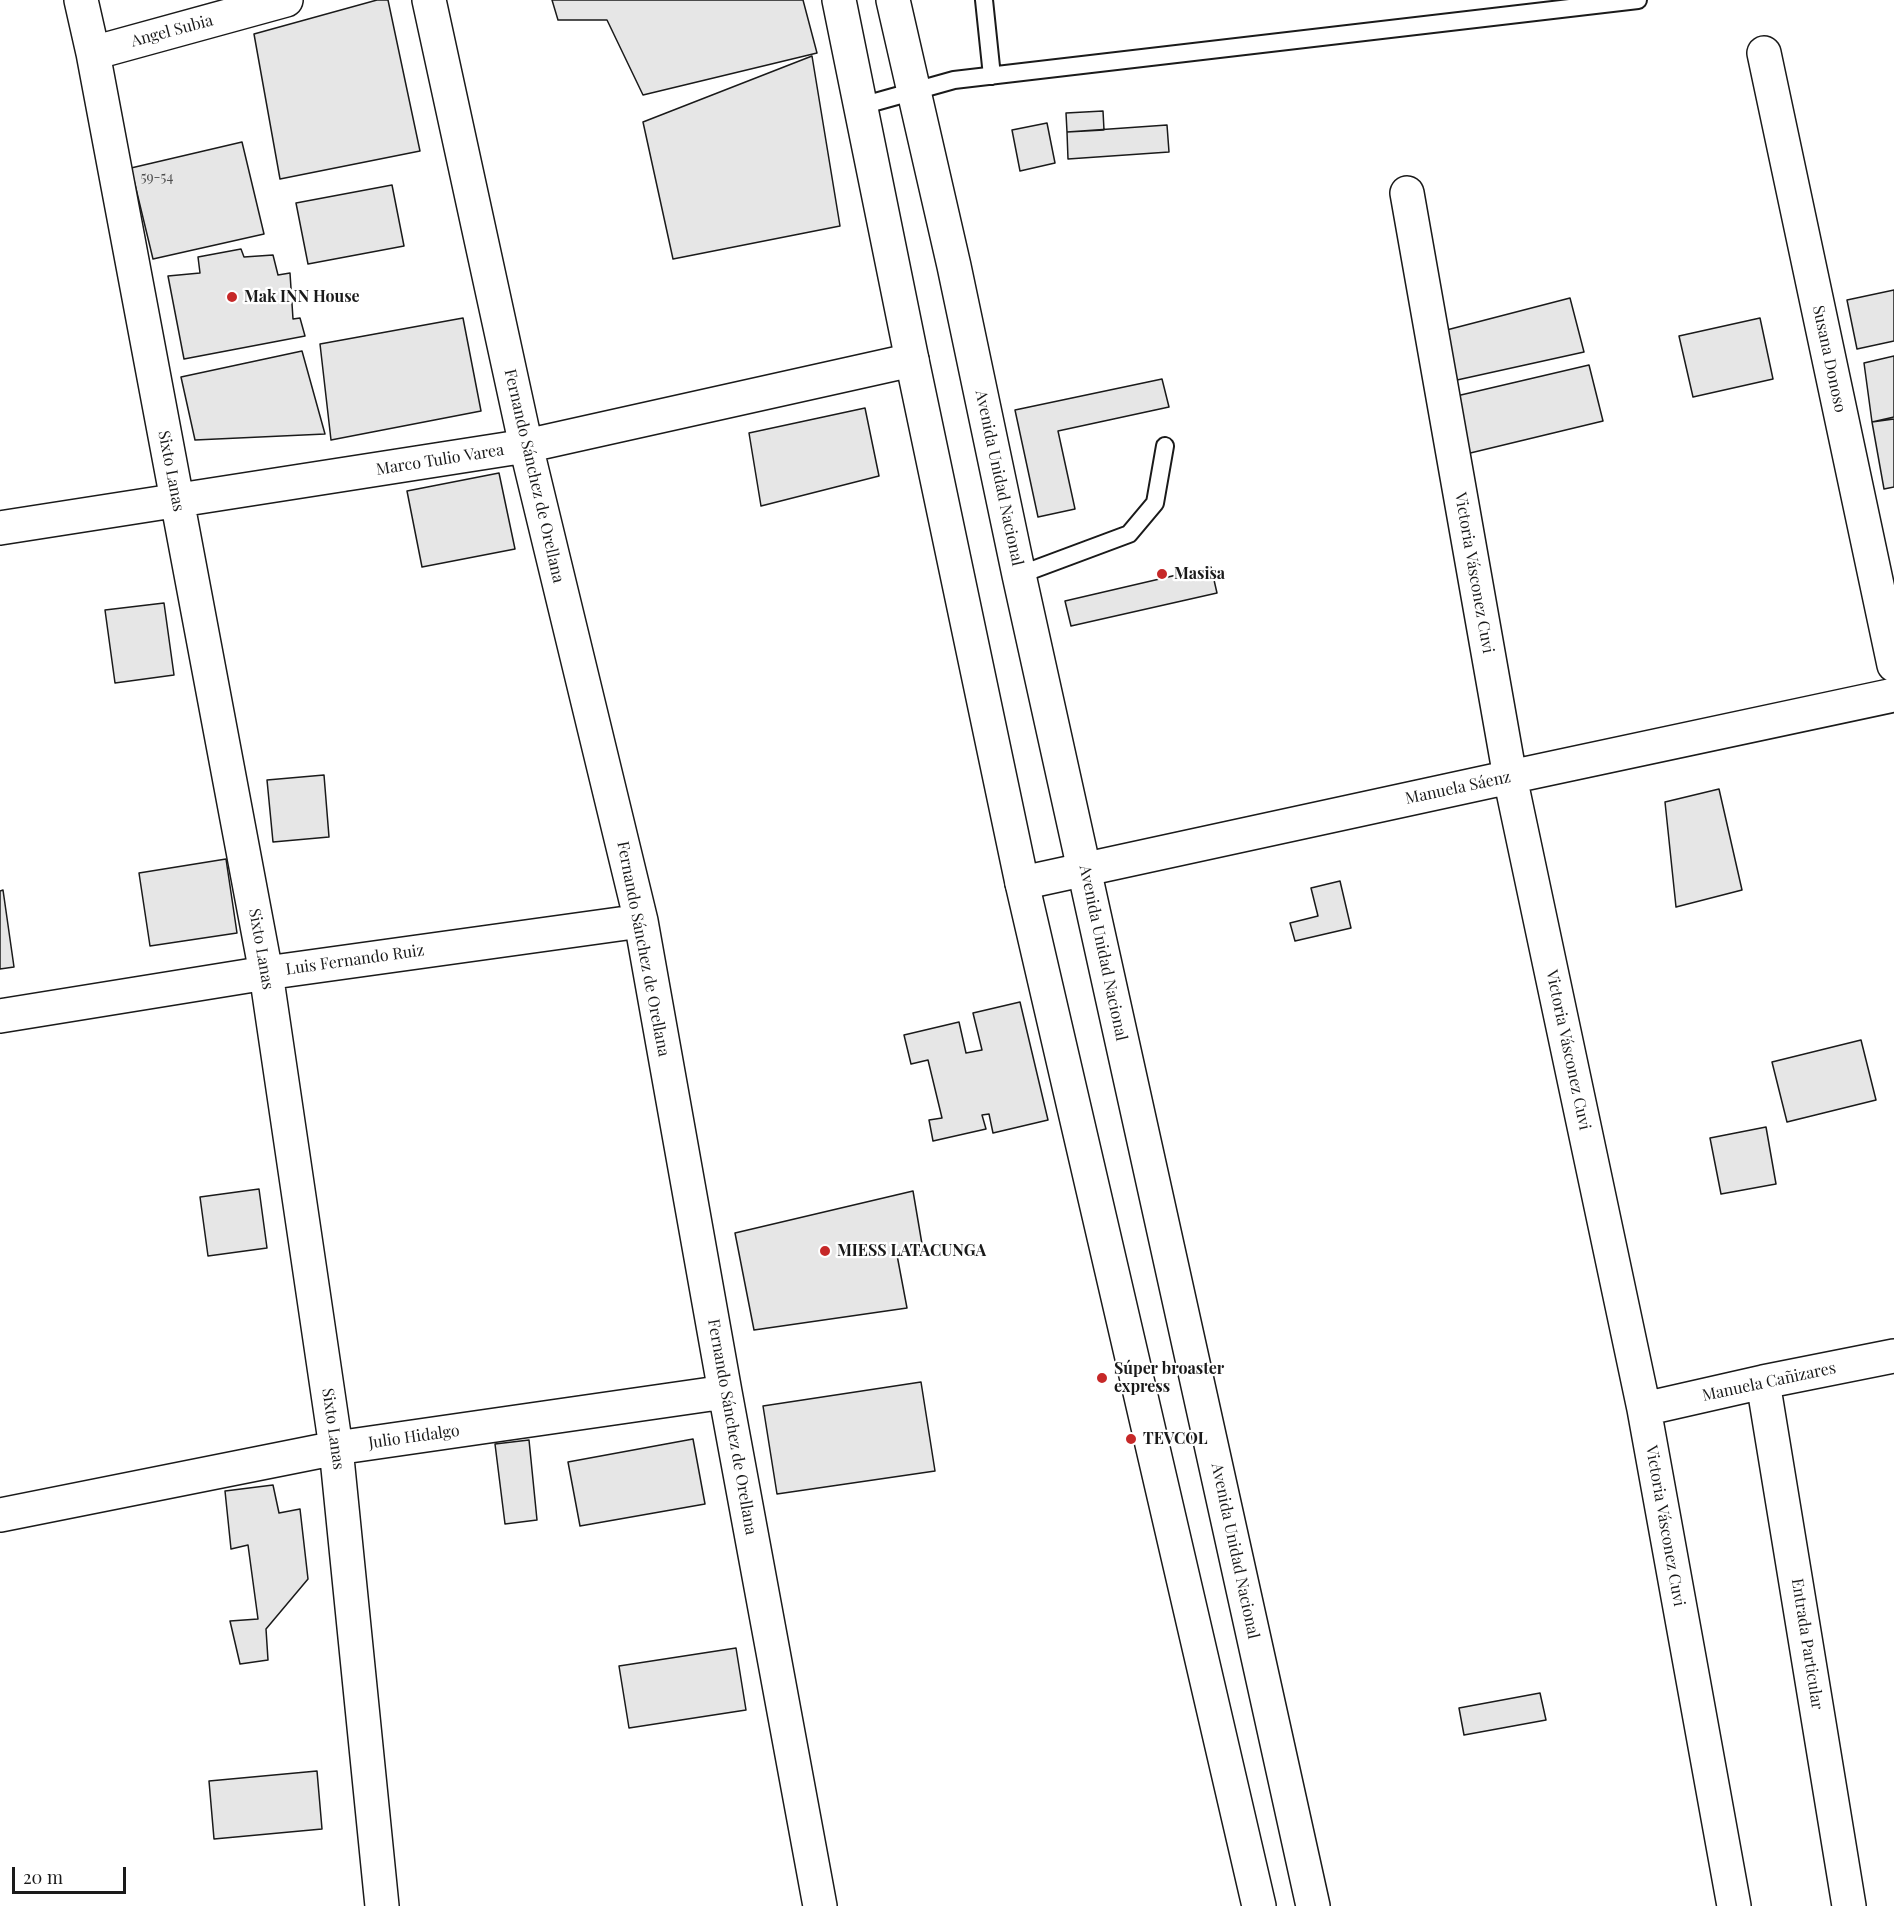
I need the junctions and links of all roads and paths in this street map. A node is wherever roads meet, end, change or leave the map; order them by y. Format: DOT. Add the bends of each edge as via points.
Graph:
graph roads {
  1 [pos="81,0"];
  2 [pos="286,0"];
  3 [pos="429,0"];
  4 [pos="839,0"];
  5 [pos="892,0"];
  6 [pos="984,0"];
  7 [pos="1638,0"];
  8 [pos="1546,5"];
  9 [pos="93,53"];
  10 [pos="1764,53"];
  11 [pos="992,76"];
  12 [pos="913,92"];
  13 [pos="861,106"];
  14 [pos="1407,193"];
  15 [pos="912,360"];
  16 [pos="1165,446"];
  17 [pos="526,447"];
  18 [pos="176,500"];
  19 [pos="0,528"];
  20 [pos="1019,575"];
  21 [pos="1894,665"];
  22 [pos="1894,695"];
  23 [pos="1510,777"];
  24 [pos="1085,870"];
  25 [pos="1022,883"];
  26 [pos="640,921"];
  27 [pos="266,973"];
  28 [pos="0,1016"];
  29 [pos="1894,1356"];
  30 [pos="1763,1382"];
  31 [pos="725,1392"];
  32 [pos="1644,1409"];
  33 [pos="336,1448"];
  34 [pos="0,1515"];
  35 [pos="381,1906"];
  36 [pos="820,1906"];
  37 [pos="1259,1906"];
  38 [pos="1313,1906"];
  39 [pos="1734,1906"];
  40 [pos="1849,1906"];
  1 -- 9 [label="street, Sixto Lanas"];
  2 -- 9 [label="street, Angel Subia"];
  3 -- 17 [label="street, Fernando Sánchez de Orellana"];
  4 -- 13 [label="street"];
  5 -- 12 [label="street, Avenida Unidad Nacional"];
  6 -- 11 [label="lane"];
  7 -- 8 [label="lane"];
  8 -- 11 [label="lane"];
  9 -- 18 [label="street, Sixto Lanas"];
  10 -- 21 [label="street, Susana Donoso"];
  11 -- 12 [label="lane" via="954,80"];
  12 -- 13 [label="lane"];
  12 -- 20 [label="street, Avenida Unidad Nacional"];
  13 -- 15 [label="street"];
  14 -- 23 [label="street, Victoria Vásconez Cuvi"];
  15 -- 17 [label="street, Marco Tulio Varea"];
  15 -- 25 [label="street"];
  16 -- 20 [label="lane" via="1155,503 1129,534"];
  17 -- 18 [label="street, Marco Tulio Varea"];
  17 -- 26 [label="street, Fernando Sánchez de Orellana"];
  18 -- 19 [label="street, Marco Tulio Varea"];
  18 -- 27 [label="street, Sixto Lanas"];
  20 -- 24 [label="street, Avenida Unidad Nacional"];
  22 -- 23 [label="street, Manuela Sáenz"];
  23 -- 24 [label="street, Manuela Sáenz"];
  23 -- 32 [label="street, Victoria Vásconez Cuvi"];
  24 -- 25 [label="street, Manuela Sáenz"];
  24 -- 38 [label="street, Avenida Unidad Nacional"];
  25 -- 37 [label="street"];
  26 -- 27 [label="street, Luis Fernando Ruiz"];
  26 -- 31 [label="street, Fernando Sánchez de Orellana"];
  27 -- 28 [label="street, Luis Fernando Ruiz"];
  27 -- 33 [label="street, Sixto Lanas"];
  29 -- 30 [label="street, Manuela Cañizares"];
  30 -- 32 [label="street, Manuela Cañizares"];
  30 -- 40 [label="street, Entrada Particular"];
  31 -- 33 [label="street, Julio Hidalgo"];
  31 -- 36 [label="street, Fernando Sánchez de Orellana"];
  32 -- 39 [label="street, Victoria Vásconez Cuvi"];
  33 -- 34 [label="street, Julio Hidalgo"];
  33 -- 35 [label="street, Sixto Lanas"];
}
